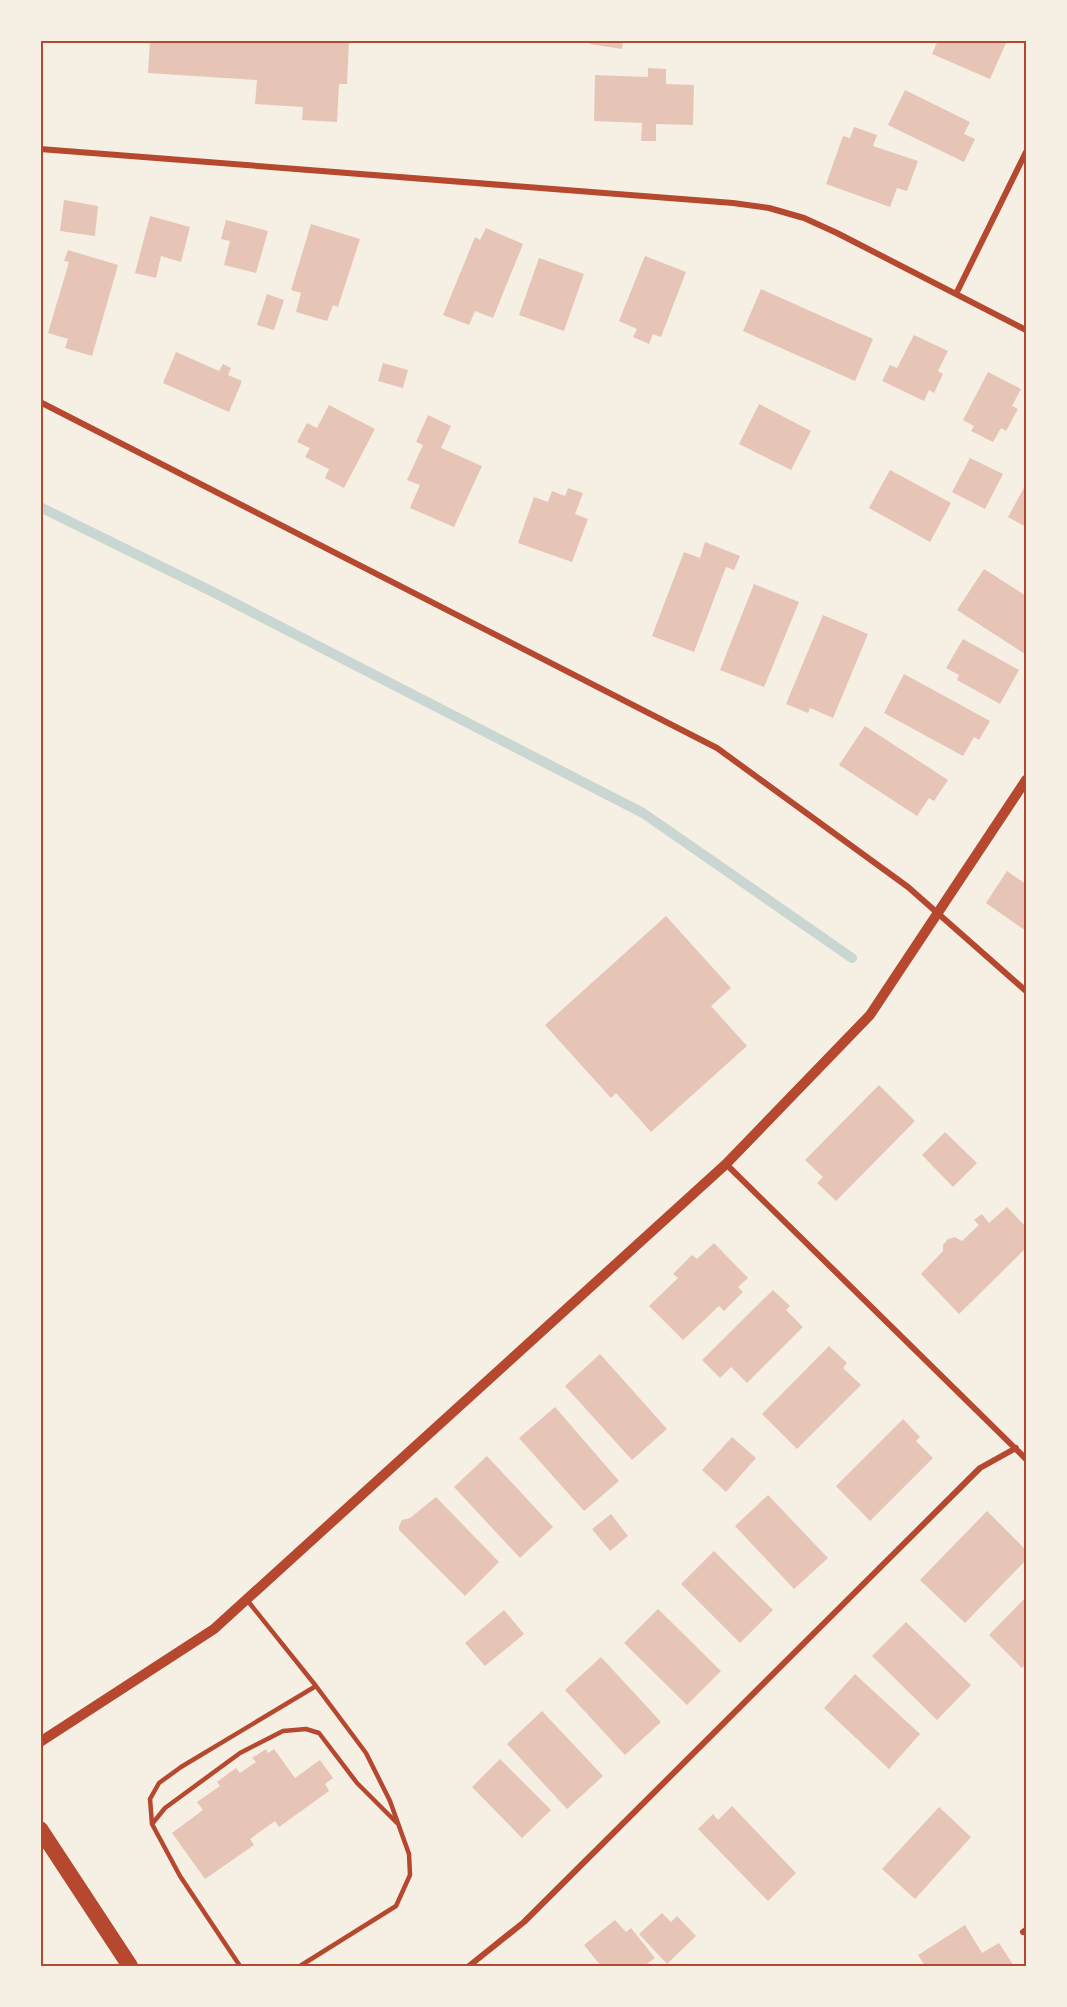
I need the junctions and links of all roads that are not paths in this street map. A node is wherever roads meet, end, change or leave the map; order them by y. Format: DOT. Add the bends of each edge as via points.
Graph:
graph roads {
  1 [pos="40,148"];
  2 [pos="1026,152"];
  3 [pos="956,294"];
  4 [pos="1026,330"];
  5 [pos="40,402"];
  6 [pos="1026,780"];
  7 [pos="938,912"];
  8 [pos="1026,991"];
  9 [pos="726,1164"];
  10 [pos="1016,1448"];
  11 [pos="1026,1459"];
  12 [pos="247,1600"];
  13 [pos="316,1686"];
  14 [pos="40,1742"];
  15 [pos="152,1824"];
  16 [pos="399,1825"];
  17 [pos="40,1829"];
  18 [pos="130,1966"];
  19 [pos="240,1966"];
  20 [pos="300,1966"];
  21 [pos="469,1966"];
  1 -- 3 [label="street" via="733,202 804,218"];
  2 -- 3 [label="street"];
  3 -- 4 [label="street"];
  5 -- 7 [label="street" via="717,748"];
  6 -- 7 [label="street"];
  7 -- 8 [label="street"];
  7 -- 9 [label="street" via="870,1015"];
  9 -- 10 [label="street"];
  9 -- 12 [label="street"];
  10 -- 11 [label="street"];
  10 -- 21 [label="street" via="980,1468 524,1922"];
  12 -- 13 [label="lane"];
  12 -- 14 [label="street" via="214,1629"];
  13 -- 15 [label="lane" via="159,1783 150,1799"];
  13 -- 16 [label="lane" via="366,1754"];
  15 -- 16 [label="lane" via="165,1808 240,1753 283,1731 306,1729 319,1733 357,1783"];
  15 -- 19 [label="lane" via="180,1876"];
  16 -- 20 [label="lane" via="409,1854 410,1875 396,1906"];
  17 -- 18 [label="highway"];
}
